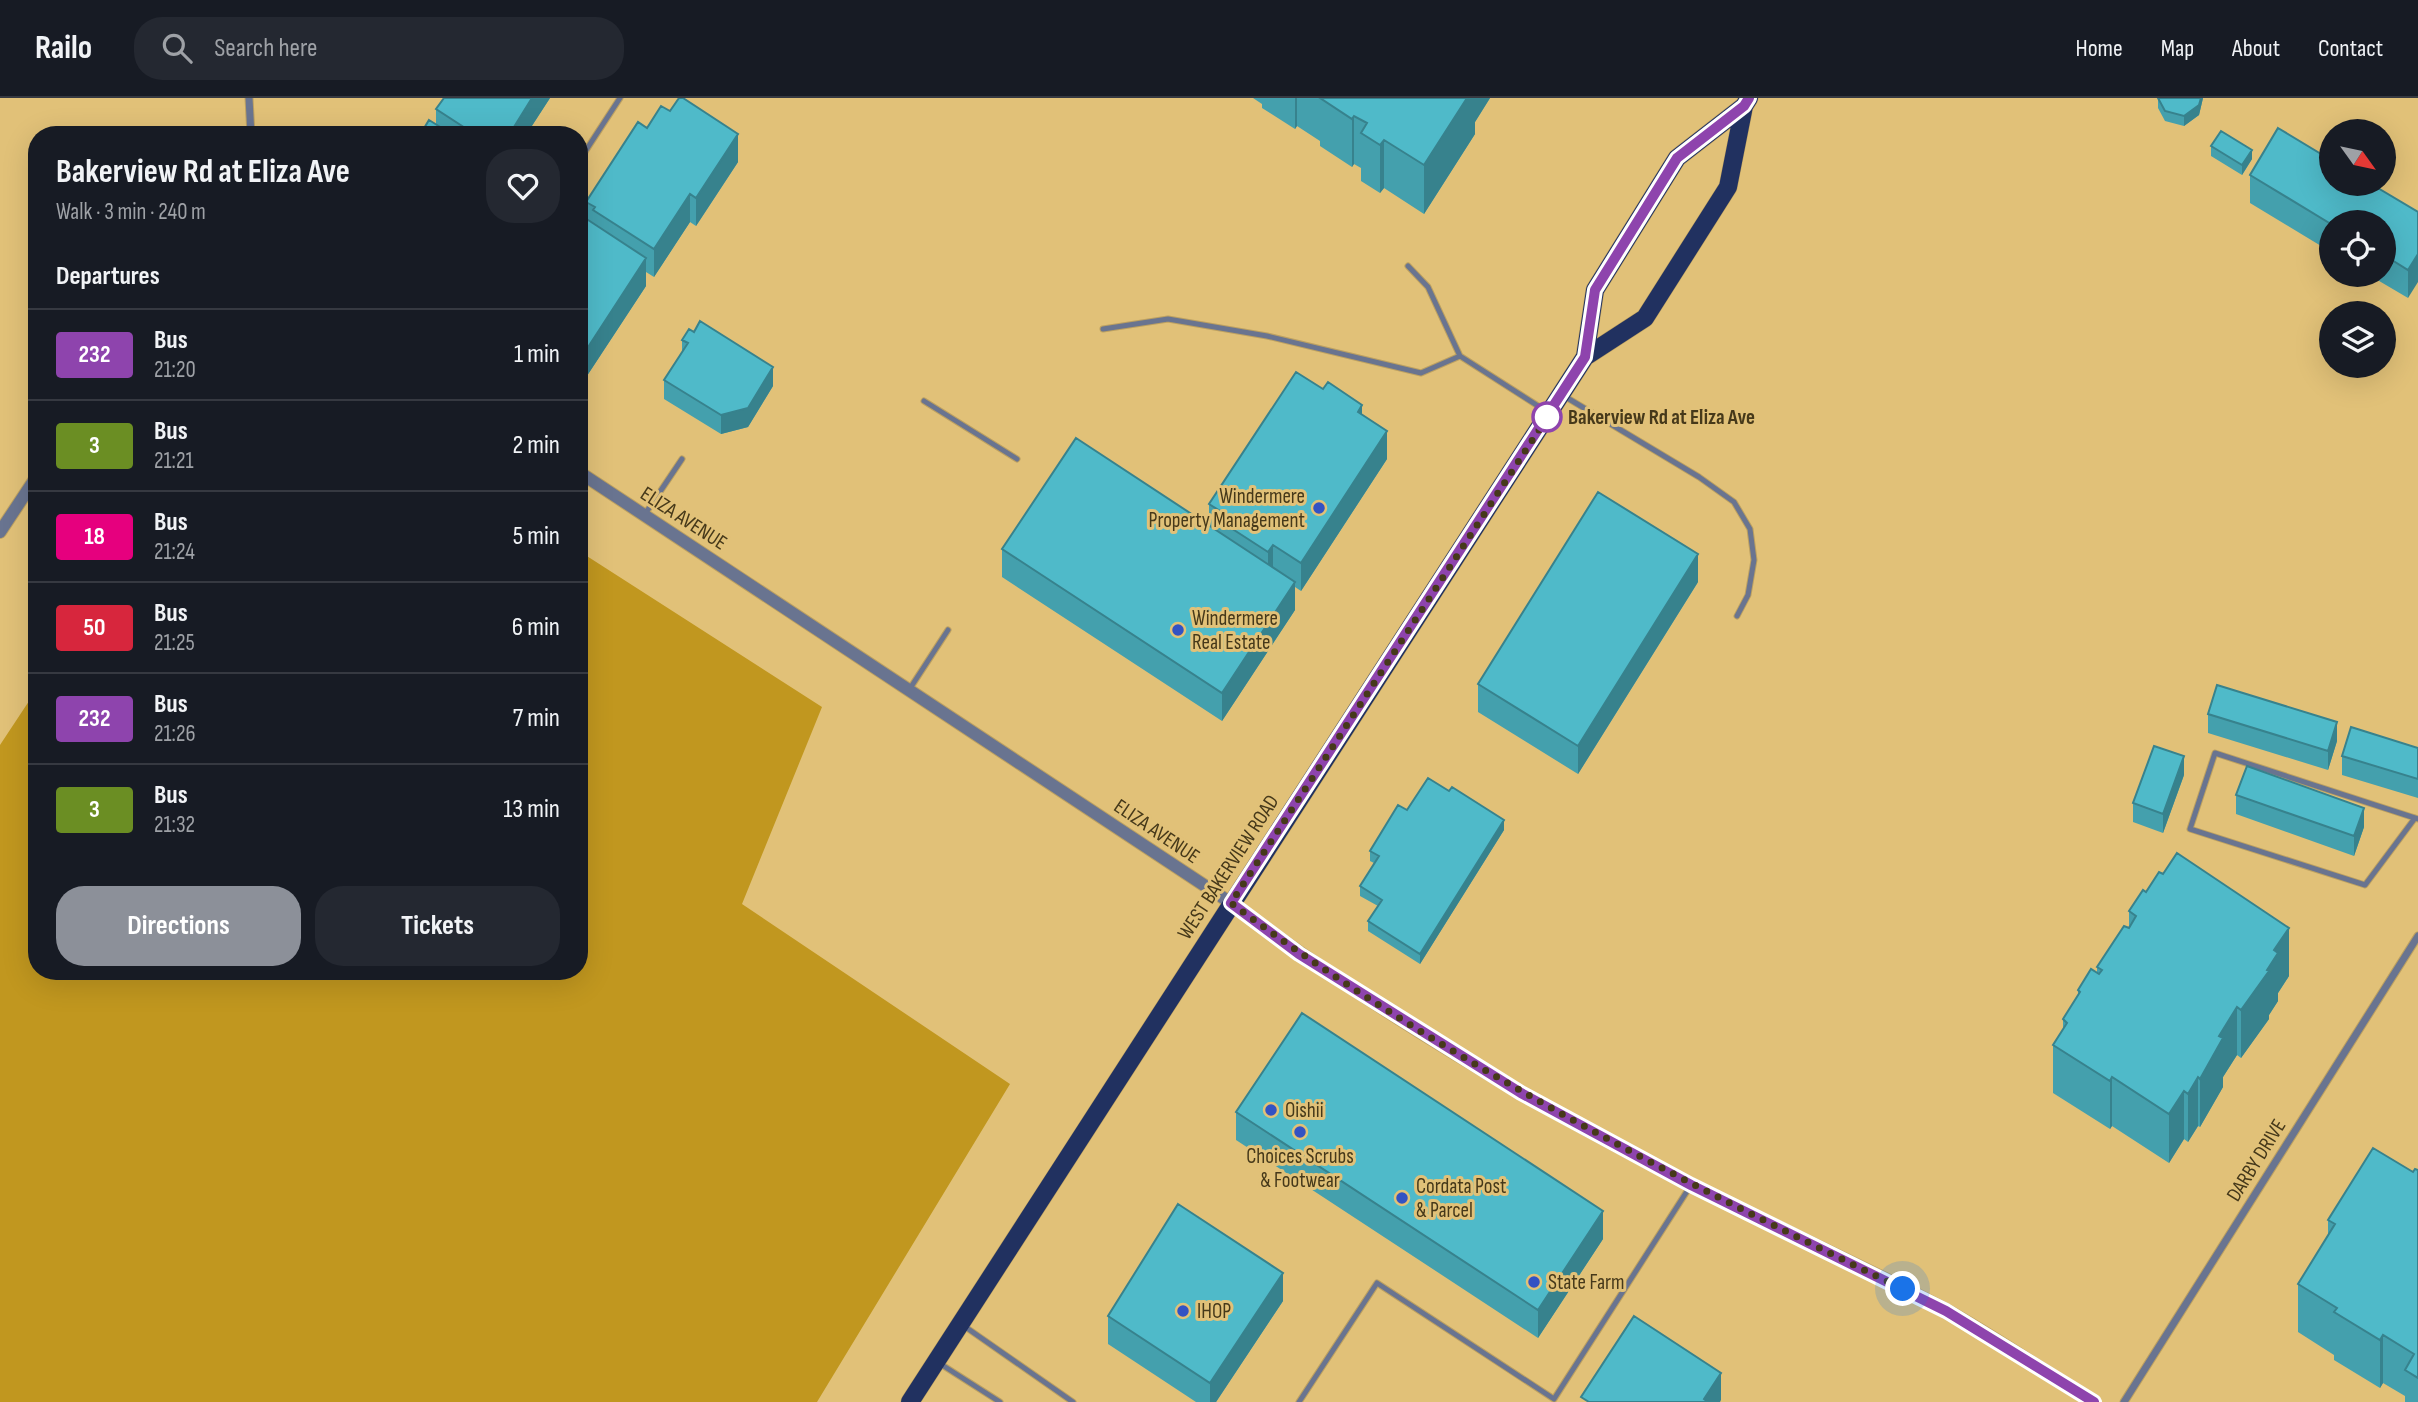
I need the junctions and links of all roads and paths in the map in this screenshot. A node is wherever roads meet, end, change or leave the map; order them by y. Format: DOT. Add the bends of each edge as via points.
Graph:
graph roads {
  1 [pos="249,98"];
  2 [pos="620,98"];
  3 [pos="1746,102"];
  4 [pos="251,126"];
  5 [pos="588,147"];
  6 [pos="1408,265"];
  7 [pos="1102,329"];
  8 [pos="1460,356"];
  9 [pos="1585,357"];
  10 [pos="1561,394"];
  11 [pos="924,401"];
  12 [pos="1550,413"];
  13 [pos="682,459"];
  14 [pos="1017,459"];
  15 [pos="588,478"];
  16 [pos="28,490"];
  17 [pos="645,514"];
  18 [pos="0,532"];
  19 [pos="1737,616"];
  20 [pos="948,629"];
  21 [pos="909,690"];
  22 [pos="2417,818"];
  23 [pos="1231,903"];
  24 [pos="2418,936"];
  25 [pos="1691,1185"];
  26 [pos="960,1323"];
  27 [pos="936,1361"];
  28 [pos="1553,1400"];
  29 [pos="910,1402"];
  30 [pos="1000,1402"];
  31 [pos="1073,1402"];
  32 [pos="1299,1402"];
  33 [pos="2094,1402"];
  34 [pos="2124,1402"];
  1 -- 4 [label="street"];
  2 -- 5 [label="lane"];
  3 -- 9 [label="main road, WEST BAKERVIEW ROAD" via="1677,158 1595,290"];
  3 -- 9 [label="main road, WEST BAKERVIEW ROAD" via="1728,187 1645,318"];
  6 -- 8 [label="lane" via="1428,287"];
  7 -- 8 [label="lane" via="1168,319 1267,336 1421,373"];
  8 -- 12 [label="lane"];
  9 -- 10 [label="main road, WEST BAKERVIEW ROAD"];
  10 -- 12 [label="main road, WEST BAKERVIEW ROAD"];
  10 -- 19 [label="lane" via="1734,502 1750,528 1754,560 1748,595"];
  11 -- 14 [label="lane"];
  12 -- 23 [label="main road, WEST BAKERVIEW ROAD"];
  13 -- 17 [label="lane"];
  15 -- 17 [label="street, ELIZA AVENUE"];
  16 -- 18 [label="street"];
  17 -- 21 [label="street, ELIZA AVENUE"];
  20 -- 21 [label="lane"];
  21 -- 23 [label="street, ELIZA AVENUE"];
  22 -- 22 [label="lane" via="2215,753 2190,828 2365,885"];
  23 -- 25 [label="street, ELIZA AVENUE" via="1299,954 1510,1086"];
  23 -- 26 [label="main road, WEST BAKERVIEW ROAD"];
  24 -- 34 [label="street, DARBY DRIVE"];
  25 -- 28 [label="lane"];
  25 -- 33 [label="street, ELIZA AVENUE" via="1946,1311"];
  26 -- 27 [label="main road, WEST BAKERVIEW ROAD"];
  26 -- 31 [label="lane"];
  27 -- 29 [label="main road, WEST BAKERVIEW ROAD"];
  27 -- 30 [label="lane"];
  28 -- 32 [label="lane" via="1377,1283"];
}
